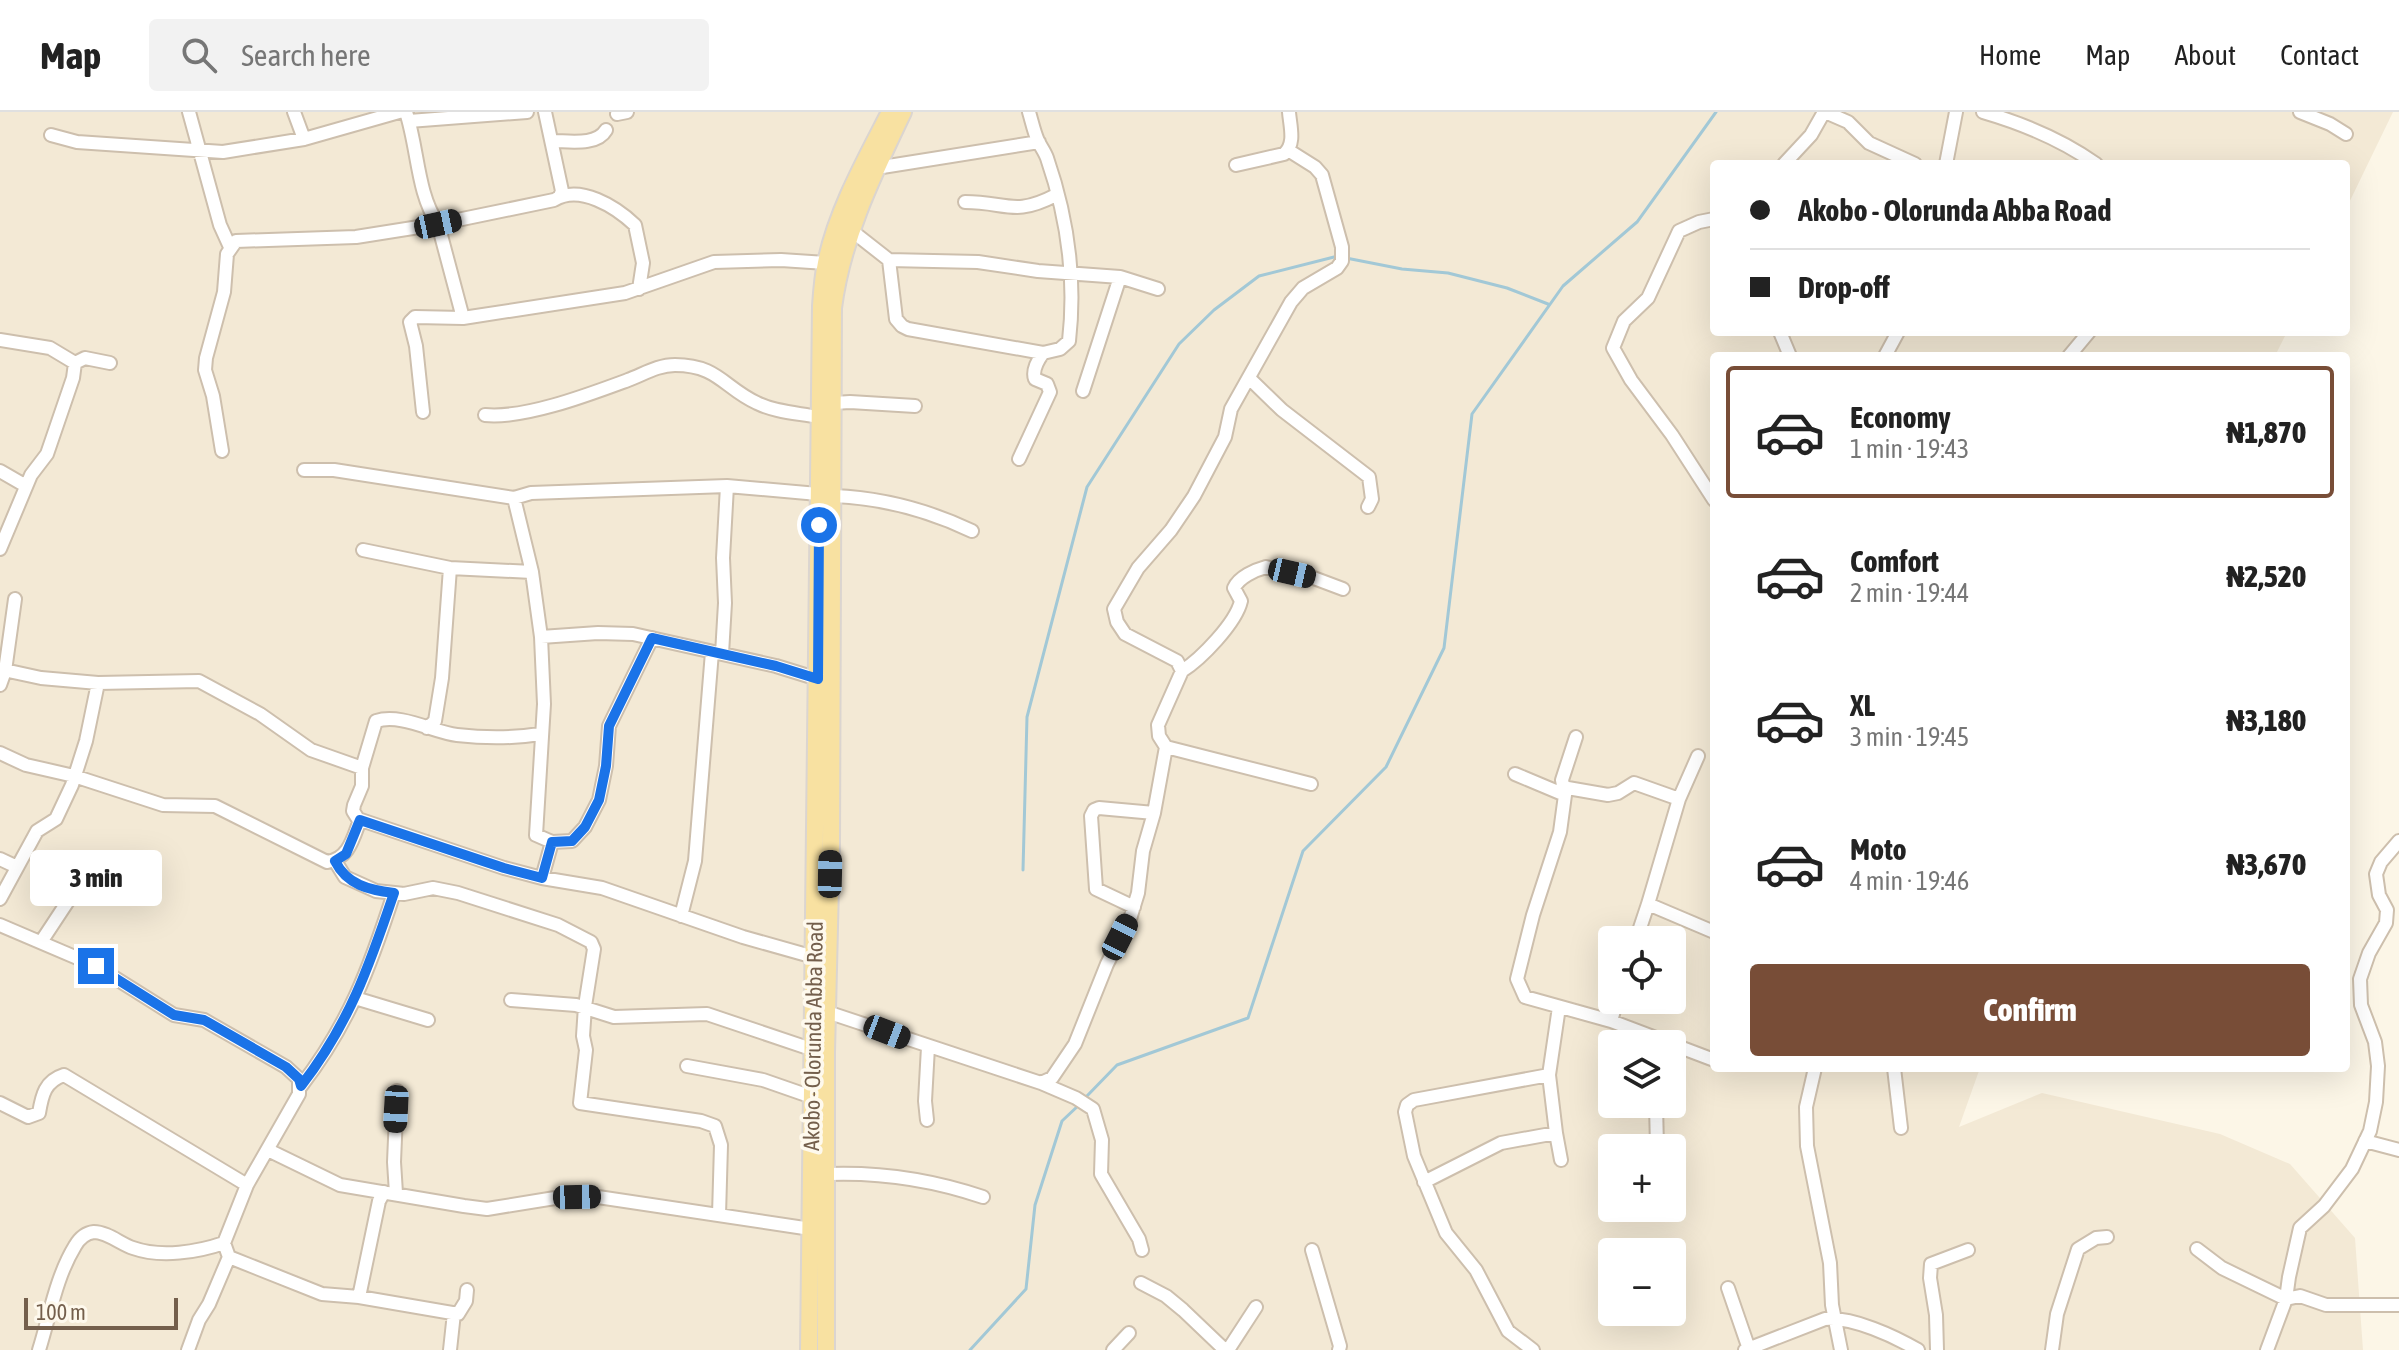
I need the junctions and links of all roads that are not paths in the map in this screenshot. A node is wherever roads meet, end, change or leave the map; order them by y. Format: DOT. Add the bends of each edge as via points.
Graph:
graph roads {
  1 [pos="189,112"];
  2 [pos="294,112"];
  3 [pos="527,112"];
  4 [pos="545,112"];
  5 [pos="890,112"];
  6 [pos="903,112"];
  7 [pos="1029,112"];
  8 [pos="1289,112"];
  9 [pos="1824,112"];
  10 [pos="1956,112"];
  11 [pos="1983,112"];
  12 [pos="2300,112"];
  13 [pos="404,115"];
  14 [pos="606,130"];
  15 [pos="2346,134"];
  16 [pos="51,135"];
  17 [pos="304,139"];
  18 [pos="552,141"];
  19 [pos="1039,142"];
  20 [pos="1288,150"];
  21 [pos="202,151"];
  22 [pos="1788,160"];
  23 [pos="1906,160"];
  24 [pos="1947,160"];
  25 [pos="2090,160"];
  26 [pos="1236,165"];
  27 [pos="876,168"];
  28 [pos="1056,195"];
  29 [pos="560,196"];
  30 [pos="965,202"];
  31 [pos="1710,220"];
  32 [pos="438,224"];
  33 [pos="852,231"];
  34 [pos="230,247"];
  35 [pos="889,260"];
  36 [pos="826,263"];
  37 [pos="1072,273"];
  38 [pos="1120,277"];
  39 [pos="639,289"];
  40 [pos="1158,289"];
  41 [pos="463,318"];
  42 [pos="2086,336"];
  43 [pos="0,340"];
  44 [pos="2072,352"];
  45 [pos="1043,353"];
  46 [pos="75,363"];
  47 [pos="110,363"];
  48 [pos="826,377"];
  49 [pos="1250,379"];
  50 [pos="1083,391"];
  51 [pos="834,403"];
  52 [pos="915,406"];
  53 [pos="423,412"];
  54 [pos="485,415"];
  55 [pos="818,417"];
  56 [pos="222,451"];
  57 [pos="1019,459"];
  58 [pos="304,470"];
  59 [pos="0,471"];
  60 [pos="26,486"];
  61 [pos="727,486"];
  62 [pos="1710,494"];
  63 [pos="826,495"];
  64 [pos="514,498"];
  65 [pos="1368,507"];
  66 [pos="972,531"];
  67 [pos="0,549"];
  68 [pos="363,550"];
  69 [pos="450,568"];
  70 [pos="532,572"];
  71 [pos="1343,589"];
  72 [pos="15,599"];
  73 [pos="541,637"];
  74 [pos="652,638"];
  75 [pos="717,653"];
  76 [pos="2,670"];
  77 [pos="1182,671"];
  78 [pos="818,679"];
  79 [pos="98,683"];
  80 [pos="0,685"];
  81 [pos="435,727"];
  82 [pos="540,734"];
  83 [pos="1576,737"];
  84 [pos="1166,747"];
  85 [pos="0,753"];
  86 [pos="1698,756"];
  87 [pos="362,768"];
  88 [pos="1515,774"];
  89 [pos="74,776"];
  90 [pos="1311,784"];
  91 [pos="1564,791"];
  92 [pos="1679,799"];
  93 [pos="1154,813"];
  94 [pos="360,820"];
  95 [pos="2399,841"];
  96 [pos="552,842"];
  97 [pos="0,859"];
  98 [pos="335,861"];
  99 [pos="17,867"];
  100 [pos="542,878"];
  101 [pos="394,893"];
  102 [pos="72,895"];
  103 [pos="0,899"];
  104 [pos="1648,904"];
  105 [pos="1134,907"];
  106 [pos="681,916"];
  107 [pos="0,925"];
  108 [pos="1641,926"];
  109 [pos="1710,928"];
  110 [pos="41,942"];
  111 [pos="814,957"];
  112 [pos="355,998"];
  113 [pos="511,1000"];
  114 [pos="585,1006"];
  115 [pos="1559,1007"];
  116 [pos="827,1012"];
  117 [pos="1613,1014"];
  118 [pos="428,1020"];
  119 [pos="1611,1021"];
  120 [pos="1634,1030"];
  121 [pos="928,1047"];
  122 [pos="811,1049"];
  123 [pos="1686,1050"];
  124 [pos="1710,1059"];
  125 [pos="687,1066"];
  126 [pos="1812,1072"];
  127 [pos="1894,1072"];
  128 [pos="1549,1075"];
  129 [pos="1041,1083"];
  130 [pos="301,1086"];
  131 [pos="397,1091"];
  132 [pos="812,1097"];
  133 [pos="0,1103"];
  134 [pos="927,1120"];
  135 [pos="1901,1128"];
  136 [pos="1556,1133"];
  137 [pos="2365,1141"];
  138 [pos="268,1150"];
  139 [pos="2399,1150"];
  140 [pos="1561,1160"];
  141 [pos="827,1174"];
  142 [pos="1424,1182"];
  143 [pos="247,1185"];
  144 [pos="390,1192"];
  145 [pos="983,1197"];
  146 [pos="719,1215"];
  147 [pos="811,1229"];
  148 [pos="2107,1237"];
  149 [pos="224,1243"];
  150 [pos="2197,1249"];
  151 [pos="1142,1250"];
  152 [pos="1312,1250"];
  153 [pos="1968,1250"];
  154 [pos="229,1257"];
  155 [pos="1141,1283"];
  156 [pos="1728,1288"];
  157 [pos="467,1290"];
  158 [pos="359,1297"];
  159 [pos="2286,1299"];
  160 [pos="810,1301"];
  161 [pos="827,1301"];
  162 [pos="2399,1305"];
  163 [pos="1256,1307"];
  164 [pos="454,1313"];
  165 [pos="1836,1318"];
  166 [pos="1129,1333"];
  167 [pos="1747,1349"];
  168 [pos="39,1350"];
  169 [pos="188,1350"];
  170 [pos="450,1350"];
  171 [pos="809,1350"];
  172 [pos="826,1350"];
  173 [pos="1113,1350"];
  174 [pos="1226,1350"];
  175 [pos="1339,1350"];
  176 [pos="1533,1350"];
  177 [pos="1841,1350"];
  178 [pos="1918,1350"];
  179 [pos="1937,1350"];
  180 [pos="2052,1350"];
  181 [pos="2267,1350"];
  1 -- 21 [label="street"];
  2 -- 17 [label="street"];
  3 -- 13 [label="street"];
  4 -- 18 [label="street"];
  5 -- 36 [label="main road, Akobo - Olorunda Abba Road"];
  6 -- 27 [label="main road, Akobo - Olorunda Abba Road"];
  7 -- 19 [label="street"];
  8 -- 20 [label="street"];
  9 -- 22 [label="street"];
  9 -- 23 [label="street" via="1848,122 1869,143"];
  10 -- 24 [label="street"];
  11 -- 25 [label="street" via="2026,125"];
  12 -- 15 [label="street"];
  13 -- 17 [label="street"];
  13 -- 32 [label="street" via="415,138 423,192"];
  14 -- 18 [label="street" via="595,140"];
  16 -- 21 [label="street" via="77,142"];
  17 -- 21 [label="street"];
  18 -- 29 [label="street"];
  19 -- 27 [label="street"];
  19 -- 28 [label="street"];
  20 -- 26 [label="street"];
  20 -- 49 [label="street" via="1322,175 1342,256 1337,268 1303,288 1291,302"];
  21 -- 34 [label="street"];
  27 -- 33 [label="main road, Akobo - Olorunda Abba Road"];
  28 -- 30 [label="street" via="1018,209"];
  28 -- 37 [label="street"];
  29 -- 32 [label="street"];
  29 -- 39 [label="street" via="591,197 635,225 643,263"];
  31 -- 62 [label="street" via="1679,231 1648,298 1624,321 1613,348"];
  32 -- 34 [label="street" via="356,237 236,241"];
  32 -- 41 [label="street"];
  33 -- 35 [label="street"];
  33 -- 48 [label="main road, Akobo - Olorunda Abba Road" via="838,272"];
  34 -- 56 [label="street" via="205,370"];
  35 -- 37 [label="street" via="978,262"];
  35 -- 45 [label="street" via="896,319 902,326"];
  36 -- 39 [label="street" via="714,262"];
  36 -- 48 [label="main road, Akobo - Olorunda Abba Road" via="821,306"];
  37 -- 38 [label="street"];
  37 -- 45 [label="street" via="1069,341"];
  38 -- 40 [label="street"];
  38 -- 50 [label="street"];
  39 -- 41 [label="street"];
  41 -- 53 [label="street" via="415,317 410,322"];
  42 -- 44 [label="street"];
  43 -- 46 [label="street" via="50,348"];
  45 -- 57 [label="street" via="1033,375 1050,392"];
  46 -- 47 [label="street" via="85,358"];
  46 -- 60 [label="street" via="47,454"];
  48 -- 51 [label="main road, Akobo - Olorunda Abba Road"];
  48 -- 55 [label="main road, Akobo - Olorunda Abba Road"];
  49 -- 65 [label="street" via="1369,477"];
  49 -- 77 [label="street" via="1231,409 1225,437 1194,496 1138,568 1114,609 1125,634 1177,661"];
  51 -- 52 [label="street"];
  51 -- 63 [label="main road, Akobo - Olorunda Abba Road"];
  54 -- 55 [label="street" via="568,401 674,365 708,370 767,408"];
  55 -- 63 [label="main road, Akobo - Olorunda Abba Road"];
  58 -- 64 [label="street"];
  59 -- 60 [label="street"];
  60 -- 67 [label="street"];
  61 -- 63 [label="street"];
  61 -- 64 [label="street" via="531,493"];
  61 -- 75 [label="street" via="725,603"];
  63 -- 66 [label="street" via="926,511"];
  63 -- 78 [label="main road, Akobo - Olorunda Abba Road"];
  63 -- 116 [label="main road, Akobo - Olorunda Abba Road"];
  64 -- 70 [label="street"];
  68 -- 69 [label="street"];
  69 -- 70 [label="street"];
  69 -- 81 [label="street"];
  70 -- 73 [label="street"];
  71 -- 77 [label="street" via="1311,577 1261,569 1238,581 1238,611"];
  72 -- 76 [label="street"];
  73 -- 74 [label="street" via="598,633"];
  73 -- 82 [label="street"];
  74 -- 75 [label="street"];
  74 -- 96 [label="street" via="609,726 599,800 572,841"];
  75 -- 78 [label="street"];
  75 -- 106 [label="street" via="695,861"];
  76 -- 79 [label="street"];
  76 -- 80 [label="street"];
  77 -- 84 [label="street" via="1158,725"];
  78 -- 111 [label="main road, Akobo - Olorunda Abba Road"];
  79 -- 87 [label="street" via="199,681 311,750"];
  79 -- 89 [label="street"];
  81 -- 82 [label="street" via="457,735"];
  81 -- 87 [label="street" via="376,721"];
  82 -- 96 [label="street" via="536,835"];
  83 -- 91 [label="street" via="1562,780"];
  84 -- 90 [label="street"];
  84 -- 93 [label="street"];
  85 -- 89 [label="street"];
  86 -- 92 [label="street"];
  87 -- 94 [label="street" via="353,811"];
  88 -- 91 [label="street"];
  89 -- 98 [label="street" via="163,805 215,806 317,858"];
  89 -- 99 [label="street" via="56,819 37,831"];
  91 -- 92 [label="street" via="1608,795 1634,783"];
  91 -- 115 [label="street" via="1560,832 1517,979 1525,997"];
  92 -- 104 [label="street"];
  93 -- 105 [label="street"];
  93 -- 105 [label="street" via="1099,808 1091,816 1096,889"];
  94 -- 98 [label="street" via="346,854"];
  94 -- 100 [label="street"];
  95 -- 137 [label="street" via="2376,874 2386,923 2360,979 2361,1005 2378,1066 2376,1102"];
  96 -- 100 [label="street"];
  97 -- 99 [label="street"];
  98 -- 101 [label="street" via="355,883"];
  99 -- 103 [label="street"];
  100 -- 106 [label="street" via="602,888"];
  101 -- 112 [label="street"];
  101 -- 114 [label="street" via="433,888 458,893 582,935 594,949"];
  102 -- 110 [label="street"];
  104 -- 108 [label="street"];
  104 -- 109 [label="street"];
  105 -- 129 [label="street" via="1075,1044 1052,1078"];
  106 -- 111 [label="street"];
  107 -- 110 [label="street"];
  110 -- 130 [label="street" via="111,974 174,1015 204,1020 286,1067"];
  111 -- 122 [label="main road, Akobo - Olorunda Abba Road"];
  112 -- 118 [label="street"];
  112 -- 130 [label="street" via="327,1052"];
  113 -- 114 [label="street"];
  114 -- 122 [label="street" via="614,1017 707,1014"];
  114 -- 146 [label="street" via="580,1103 715,1126 721,1145"];
  115 -- 119 [label="street"];
  115 -- 128 [label="street"];
  116 -- 121 [label="street"];
  116 -- 141 [label="main road, Akobo - Olorunda Abba Road"];
  117 -- 119 [label="street"];
  119 -- 120 [label="street"];
  121 -- 129 [label="street"];
  121 -- 134 [label="street"];
  122 -- 132 [label="main road, Akobo - Olorunda Abba Road"];
  123 -- 124 [label="street"];
  125 -- 132 [label="street" via="763,1080"];
  126 -- 165 [label="street" via="1807,1146"];
  127 -- 135 [label="street"];
  128 -- 136 [label="street"];
  128 -- 142 [label="street" via="1407,1105 1414,1156"];
  129 -- 151 [label="street" via="1093,1109 1102,1140 1101,1174"];
  130 -- 138 [label="street"];
  131 -- 144 [label="street"];
  132 -- 147 [label="main road, Akobo - Olorunda Abba Road"];
  133 -- 143 [label="street" via="28,1117 39,1113 43,1092 64,1075"];
  136 -- 140 [label="street"];
  136 -- 142 [label="street" via="1501,1143"];
  137 -- 139 [label="street"];
  137 -- 159 [label="street" via="2352,1169 2300,1228"];
  138 -- 143 [label="street"];
  138 -- 144 [label="street" via="340,1185"];
  141 -- 145 [label="street" via="948,1185"];
  141 -- 161 [label="main road, Akobo - Olorunda Abba Road"];
  142 -- 176 [label="street" via="1446,1233 1476,1270 1508,1331"];
  143 -- 149 [label="street"];
  144 -- 146 [label="street" via="487,1209 598,1197"];
  144 -- 158 [label="street" via="379,1201"];
  146 -- 147 [label="street"];
  147 -- 160 [label="main road, Akobo - Olorunda Abba Road"];
  148 -- 180 [label="street" via="2078,1249 2057,1314"];
  149 -- 154 [label="street"];
  149 -- 168 [label="street" via="175,1252 144,1251 98,1232 87,1233 76,1243 62,1273"];
  150 -- 159 [label="street" via="2222,1268"];
  152 -- 175 [label="street"];
  153 -- 179 [label="street" via="1931,1264"];
  154 -- 158 [label="street" via="322,1294"];
  154 -- 169 [label="street"];
  155 -- 174 [label="street" via="1166,1296"];
  156 -- 167 [label="street"];
  157 -- 164 [label="street" via="462,1310"];
  158 -- 164 [label="street"];
  159 -- 162 [label="street"];
  159 -- 181 [label="street"];
  160 -- 161 [label="main road"];
  160 -- 171 [label="main road, Akobo - Olorunda Abba Road"];
  161 -- 172 [label="main road, Akobo - Olorunda Abba Road"];
  163 -- 174 [label="street"];
  164 -- 170 [label="street"];
  165 -- 167 [label="street"];
  165 -- 177 [label="street"];
  165 -- 178 [label="street"];
  166 -- 173 [label="street"];
}
